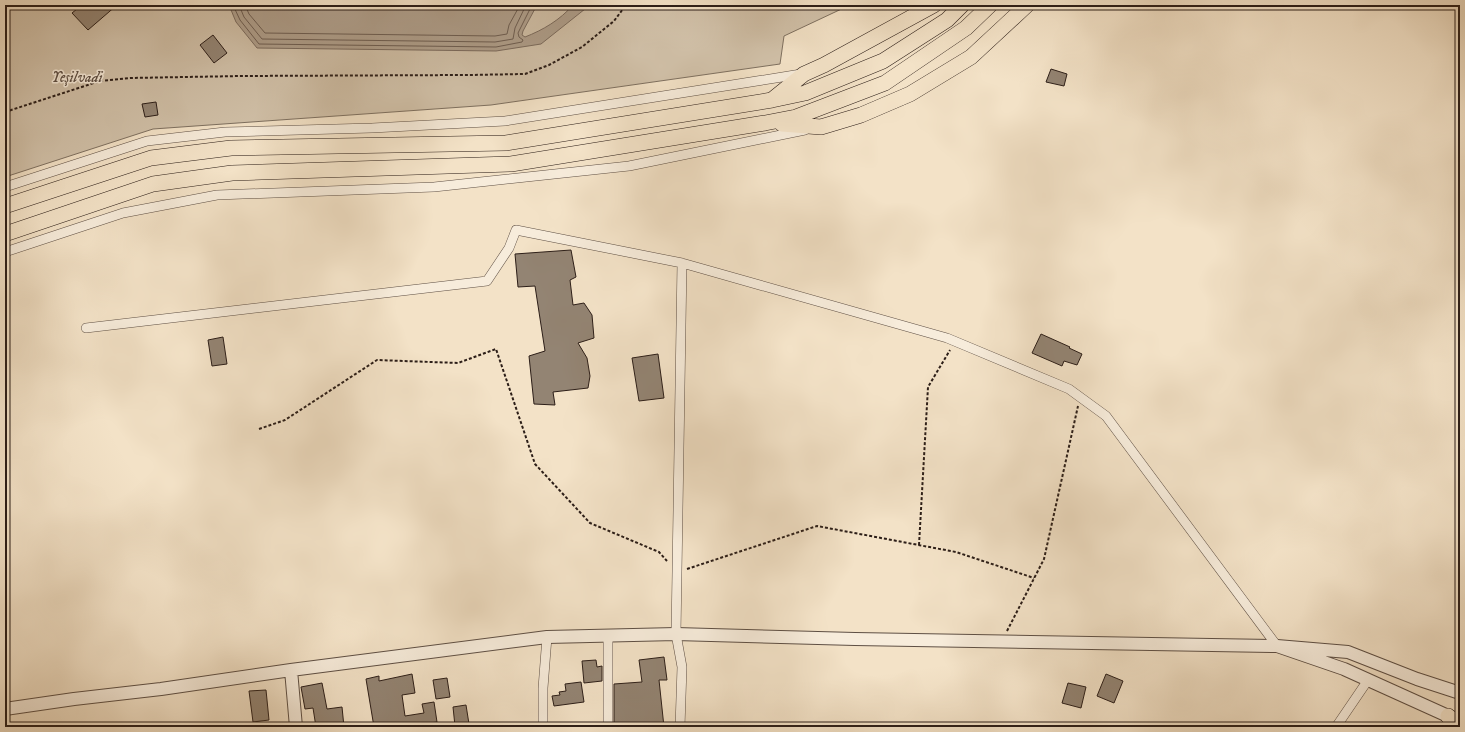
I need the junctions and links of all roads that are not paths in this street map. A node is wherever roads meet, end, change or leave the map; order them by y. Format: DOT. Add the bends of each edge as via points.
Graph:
graph roads {
  1 [pos="934,5"];
  2 [pos="962,5"];
  3 [pos="990,5"];
  4 [pos="1027,5"];
  5 [pos="804,74"];
  6 [pos="772,100"];
  7 [pos="765,123"];
  8 [pos="821,127"];
  9 [pos="5,187"];
  10 [pos="5,206"];
  11 [pos="5,234"];
  12 [pos="5,252"];
  13 [pos="682,263"];
  14 [pos="86,328"];
  15 [pos="676,634"];
  16 [pos="608,636"];
  17 [pos="547,637"];
  18 [pos="1278,646"];
  19 [pos="291,670"];
  20 [pos="1368,680"];
  21 [pos="1460,694"];
  22 [pos="5,709"];
  23 [pos="1455,721"];
  24 [pos="296,727"];
  25 [pos="543,727"];
  26 [pos="608,727"];
  27 [pos="680,727"];
  28 [pos="1336,727"];
  1 -- 5 [label="main road" via="824,66"];
  2 -- 6 [label="main road" via="947,20 883,61 805,93"];
  3 -- 7 [label="main road" via="966,28 885,83 796,116"];
  4 -- 8 [label="main road" via="971,57 910,94 861,115"];
  5 -- 6 [label="main road"];
  5 -- 9 [label="street" via="505,120 372,128 225,132 147,141"];
  6 -- 10 [label="main road" via="506,143 232,148 150,158"];
  7 -- 8 [label="main road"];
  7 -- 11 [label="main road" via="511,164 232,173 153,184"];
  8 -- 12 [label="street" via="629,166 434,187 217,196 123,213"];
  13 -- 14 [label="street" via="516,230 509,248 487,281"];
  13 -- 15 [label="street"];
  13 -- 18 [label="street" via="947,338 1069,389 1106,416"];
  15 -- 16 [label="street"];
  15 -- 18 [label="street"];
  15 -- 27 [label="street" via="682,667"];
  16 -- 17 [label="street"];
  16 -- 26 [label="street"];
  17 -- 19 [label="street"];
  17 -- 25 [label="street"];
  18 -- 20 [label="street"];
  18 -- 21 [label="street" via="1348,652"];
  19 -- 22 [label="street"];
  19 -- 24 [label="street"];
  20 -- 23 [label="street"];
  20 -- 28 [label="street"];
}
